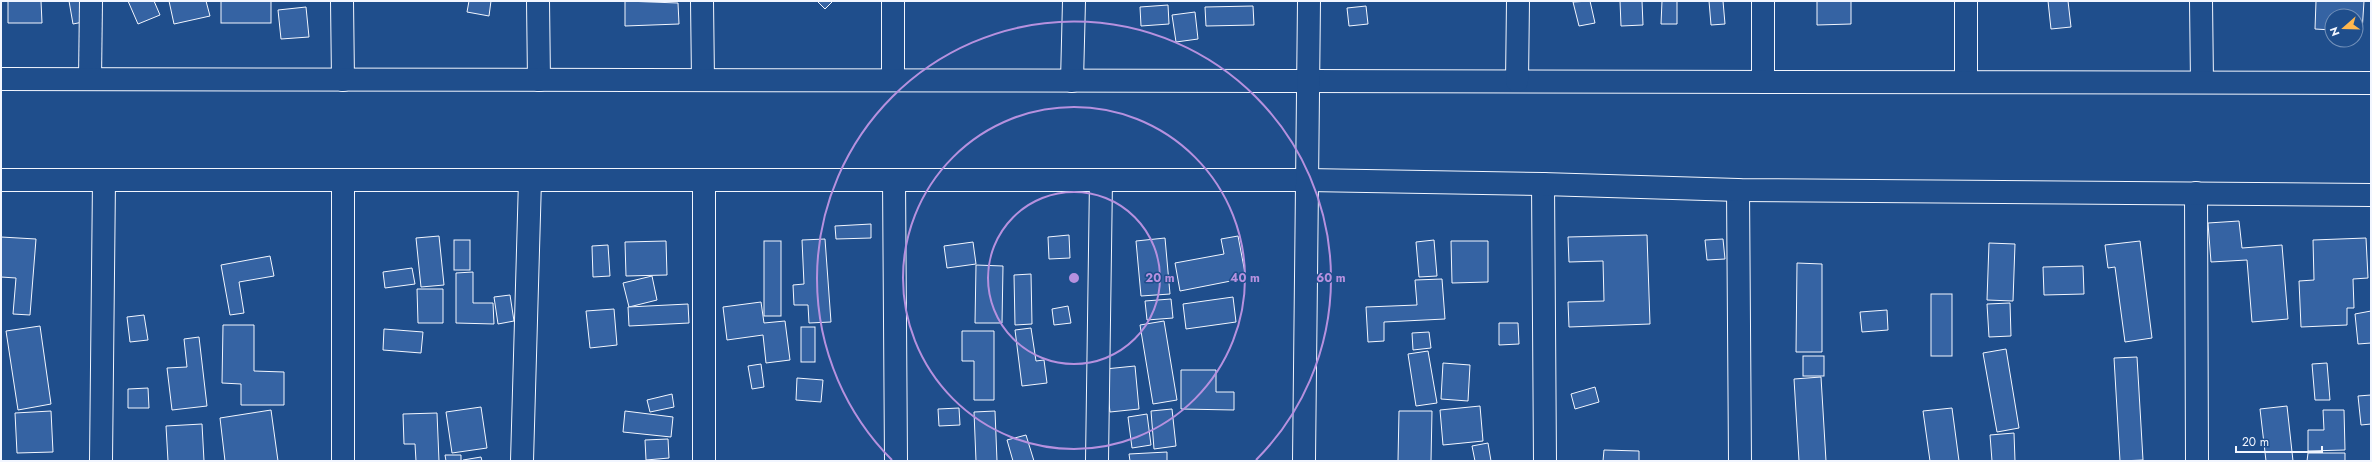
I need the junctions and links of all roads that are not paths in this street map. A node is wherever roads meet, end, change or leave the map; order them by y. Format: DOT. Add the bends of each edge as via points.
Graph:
graph roads {
  1 [pos="91,1"];
  2 [pos="342,1"];
  3 [pos="538,1"];
  4 [pos="702,1"];
  5 [pos="893,1"];
  6 [pos="1074,1"];
  7 [pos="1309,1"];
  8 [pos="1518,1"];
  9 [pos="1763,1"];
  10 [pos="1966,1"];
  11 [pos="2201,1"];
  12 [pos="1,79"];
  13 [pos="90,79"];
  14 [pos="343,80"];
  15 [pos="539,80"];
  16 [pos="702,80"];
  17 [pos="893,80"];
  18 [pos="1072,81"];
  19 [pos="1309,81"];
  20 [pos="1517,81"];
  21 [pos="1763,82"];
  22 [pos="1966,82"];
  23 [pos="2202,82"];
  24 [pos="2371,82"];
  25 [pos="1,180"];
  26 [pos="104,180"];
  27 [pos="343,180"];
  28 [pos="530,180"];
  29 [pos="704,180"];
  30 [pos="894,180"];
  31 [pos="1101,180"];
  32 [pos="1308,180"];
  33 [pos="1543,184"];
  34 [pos="1738,190"];
  35 [pos="2196,193"];
  36 [pos="2371,195"];
  37 [pos="101,461"];
  38 [pos="342,461"];
  39 [pos="522,461"];
  40 [pos="704,461"];
  41 [pos="896,461"];
  42 [pos="1097,461"];
  43 [pos="1304,461"];
  44 [pos="1545,461"];
  45 [pos="1740,461"];
  46 [pos="2197,461"];
  1 -- 13 [label="street"];
  2 -- 14 [label="street"];
  3 -- 15 [label="street"];
  4 -- 16 [label="street"];
  5 -- 17 [label="street"];
  6 -- 18 [label="street"];
  7 -- 19 [label="street"];
  8 -- 20 [label="street"];
  9 -- 21 [label="street"];
  10 -- 22 [label="street"];
  11 -- 23 [label="street"];
  12 -- 13 [label="street"];
  13 -- 14 [label="street"];
  14 -- 15 [label="street"];
  15 -- 16 [label="street"];
  16 -- 17 [label="street"];
  17 -- 18 [label="street"];
  18 -- 19 [label="street"];
  19 -- 20 [label="street"];
  19 -- 32 [label="street"];
  20 -- 21 [label="street"];
  21 -- 22 [label="street"];
  22 -- 23 [label="street"];
  23 -- 24 [label="street"];
  25 -- 26 [label="street"];
  26 -- 27 [label="street"];
  26 -- 37 [label="street"];
  27 -- 28 [label="street"];
  27 -- 38 [label="street"];
  28 -- 29 [label="street"];
  28 -- 39 [label="street"];
  29 -- 30 [label="street"];
  29 -- 40 [label="street"];
  30 -- 31 [label="street"];
  30 -- 41 [label="street"];
  31 -- 32 [label="street"];
  31 -- 42 [label="street"];
  32 -- 33 [label="street"];
  32 -- 43 [label="street"];
  33 -- 34 [label="street"];
  33 -- 44 [label="street"];
  34 -- 35 [label="street"];
  34 -- 45 [label="street"];
  35 -- 36 [label="street"];
  35 -- 46 [label="street"];
}
